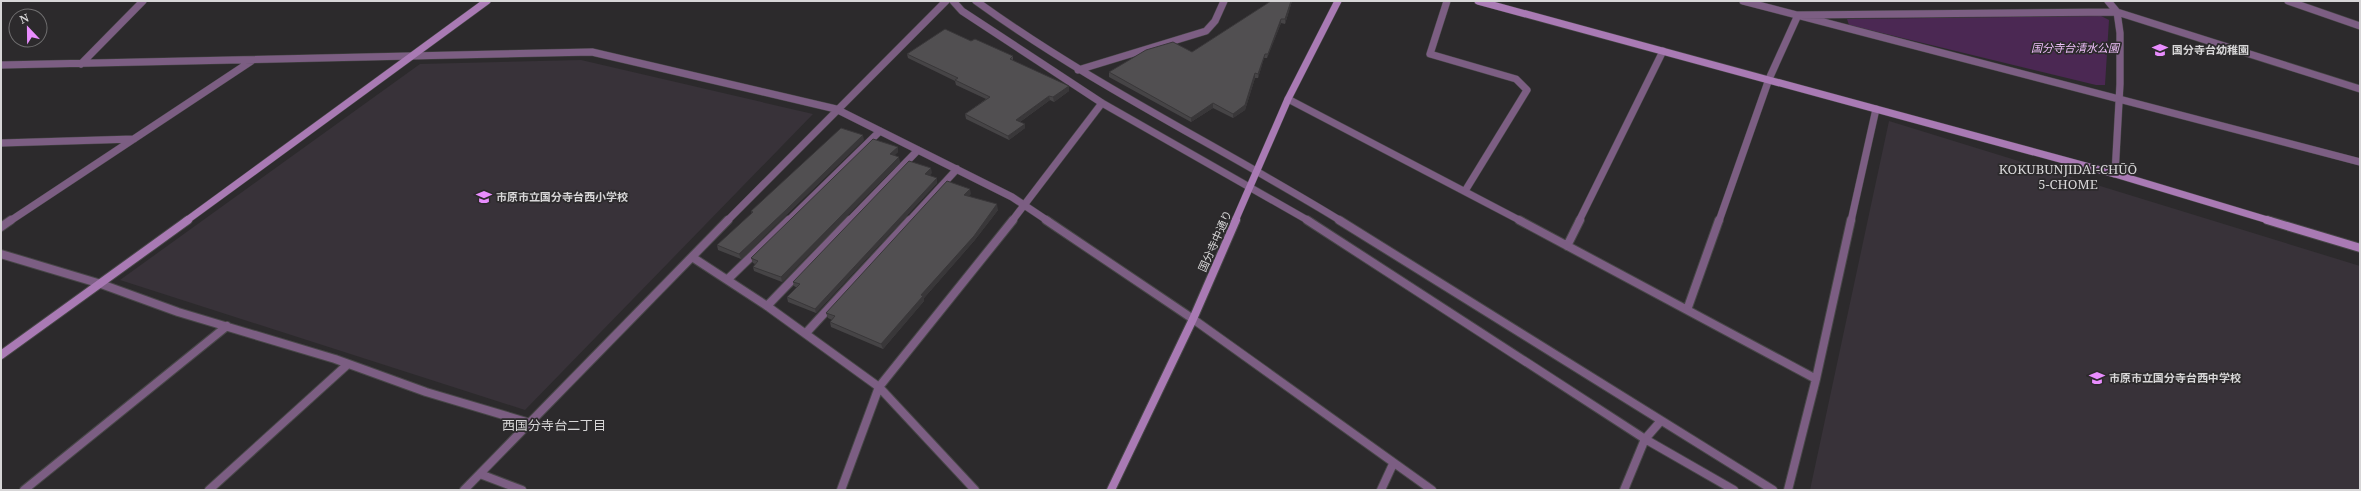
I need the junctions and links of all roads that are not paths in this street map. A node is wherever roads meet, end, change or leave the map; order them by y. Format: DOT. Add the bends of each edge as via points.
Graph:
graph roads {
  1 [pos="143,1"];
  2 [pos="487,1"];
  3 [pos="946,1"];
  4 [pos="953,1"];
  5 [pos="976,1"];
  6 [pos="1224,1"];
  7 [pos="1338,1"];
  8 [pos="1447,1"];
  9 [pos="1478,1"];
  10 [pos="1743,1"];
  11 [pos="2108,1"];
  12 [pos="2288,1"];
  13 [pos="2117,12"];
  14 [pos="1798,15"];
  15 [pos="2360,26"];
  16 [pos="1663,51"];
  17 [pos="416,55"];
  18 [pos="253,60"];
  19 [pos="81,64"];
  20 [pos="1,65"];
  21 [pos="1078,70"];
  22 [pos="1769,79"];
  23 [pos="2360,89"];
  24 [pos="2119,98"];
  25 [pos="1288,99"];
  26 [pos="1102,103"];
  27 [pos="836,109"];
  28 [pos="1876,109"];
  29 [pos="880,131"];
  30 [pos="135,139"];
  31 [pos="1,143"];
  32 [pos="918,150"];
  33 [pos="2360,162"];
  34 [pos="957,169"];
  35 [pos="1256,172"];
  36 [pos="2115,174"];
  37 [pos="1251,187"];
  38 [pos="1465,191"];
  39 [pos="1024,206"];
  40 [pos="1,227"];
  41 [pos="1567,246"];
  42 [pos="2360,248"];
  43 [pos="1,254"];
  44 [pos="692,256"];
  45 [pos="728,279"];
  46 [pos="101,284"];
  47 [pos="767,306"];
  48 [pos="1687,310"];
  49 [pos="1193,319"];
  50 [pos="227,326"];
  51 [pos="806,333"];
  52 [pos="1,355"];
  53 [pos="348,364"];
  54 [pos="1816,380"];
  55 [pos="879,387"];
  56 [pos="530,423"];
  57 [pos="1659,423"];
  58 [pos="1645,438"];
  59 [pos="1393,464"];
  60 [pos="480,474"];
  61 [pos="24,490"];
  62 [pos="209,490"];
  63 [pos="464,490"];
  64 [pos="522,490"];
  65 [pos="841,490"];
  66 [pos="975,490"];
  67 [pos="1111,490"];
  68 [pos="1381,490"];
  69 [pos="1432,490"];
  70 [pos="1624,490"];
  71 [pos="1734,490"];
  72 [pos="1773,490"];
  73 [pos="1788,490"];
  1 -- 19 [label="street"];
  2 -- 17 [label="street"];
  3 -- 27 [label="street"];
  4 -- 26 [label="street" via="1030,58"];
  5 -- 21 [label="street"];
  6 -- 21 [label="street" via="1215,21 1206,31"];
  7 -- 25 [label="street, 国分寺中通り"];
  8 -- 38 [label="street" via="1430,54 1441,60 1515,79 1522,82 1527,90"];
  9 -- 16 [label="street"];
  10 -- 14 [label="street"];
  11 -- 13 [label="street"];
  12 -- 15 [label="street"];
  13 -- 14 [label="street"];
  13 -- 23 [label="street"];
  13 -- 24 [label="street" via="2120,33"];
  14 -- 22 [label="street"];
  14 -- 24 [label="street"];
  16 -- 22 [label="street"];
  16 -- 41 [label="street"];
  17 -- 18 [label="street"];
  17 -- 27 [label="street" via="592,52"];
  17 -- 46 [label="street"];
  18 -- 19 [label="street"];
  18 -- 30 [label="street"];
  19 -- 20 [label="street"];
  21 -- 35 [label="street" via="1131,103"];
  22 -- 28 [label="street"];
  22 -- 48 [label="street"];
  24 -- 33 [label="street"];
  24 -- 36 [label="street"];
  25 -- 35 [label="street, 国分寺中通り"];
  25 -- 38 [label="street"];
  26 -- 37 [label="street"];
  26 -- 39 [label="street"];
  27 -- 29 [label="street"];
  27 -- 44 [label="street"];
  28 -- 36 [label="street"];
  28 -- 54 [label="street"];
  29 -- 32 [label="street"];
  29 -- 45 [label="street"];
  30 -- 31 [label="street"];
  30 -- 40 [label="street"];
  32 -- 34 [label="street"];
  32 -- 47 [label="street"];
  34 -- 39 [label="street" via="1012,197"];
  34 -- 51 [label="street"];
  35 -- 37 [label="street, 国分寺中通り"];
  35 -- 57 [label="street" via="1333,216"];
  36 -- 42 [label="street"];
  37 -- 49 [label="street, 国分寺中通り"];
  37 -- 58 [label="street" via="1301,216"];
  38 -- 41 [label="street"];
  39 -- 49 [label="street"];
  39 -- 55 [label="street"];
  41 -- 48 [label="street"];
  43 -- 46 [label="street"];
  44 -- 45 [label="street"];
  44 -- 56 [label="street"];
  45 -- 47 [label="street"];
  46 -- 50 [label="street" via="178,312"];
  46 -- 52 [label="street"];
  47 -- 51 [label="street"];
  48 -- 54 [label="street"];
  49 -- 59 [label="street"];
  49 -- 67 [label="street, 国分寺中通り"];
  50 -- 53 [label="street"];
  50 -- 61 [label="street"];
  51 -- 55 [label="street"];
  53 -- 56 [label="street" via="426,392"];
  53 -- 62 [label="street"];
  54 -- 73 [label="street"];
  55 -- 65 [label="street"];
  55 -- 66 [label="street"];
  56 -- 60 [label="street"];
  57 -- 58 [label="street"];
  57 -- 72 [label="street"];
  58 -- 70 [label="street"];
  58 -- 71 [label="street"];
  59 -- 68 [label="street"];
  59 -- 69 [label="street"];
  60 -- 63 [label="street"];
  60 -- 64 [label="street"];
}
